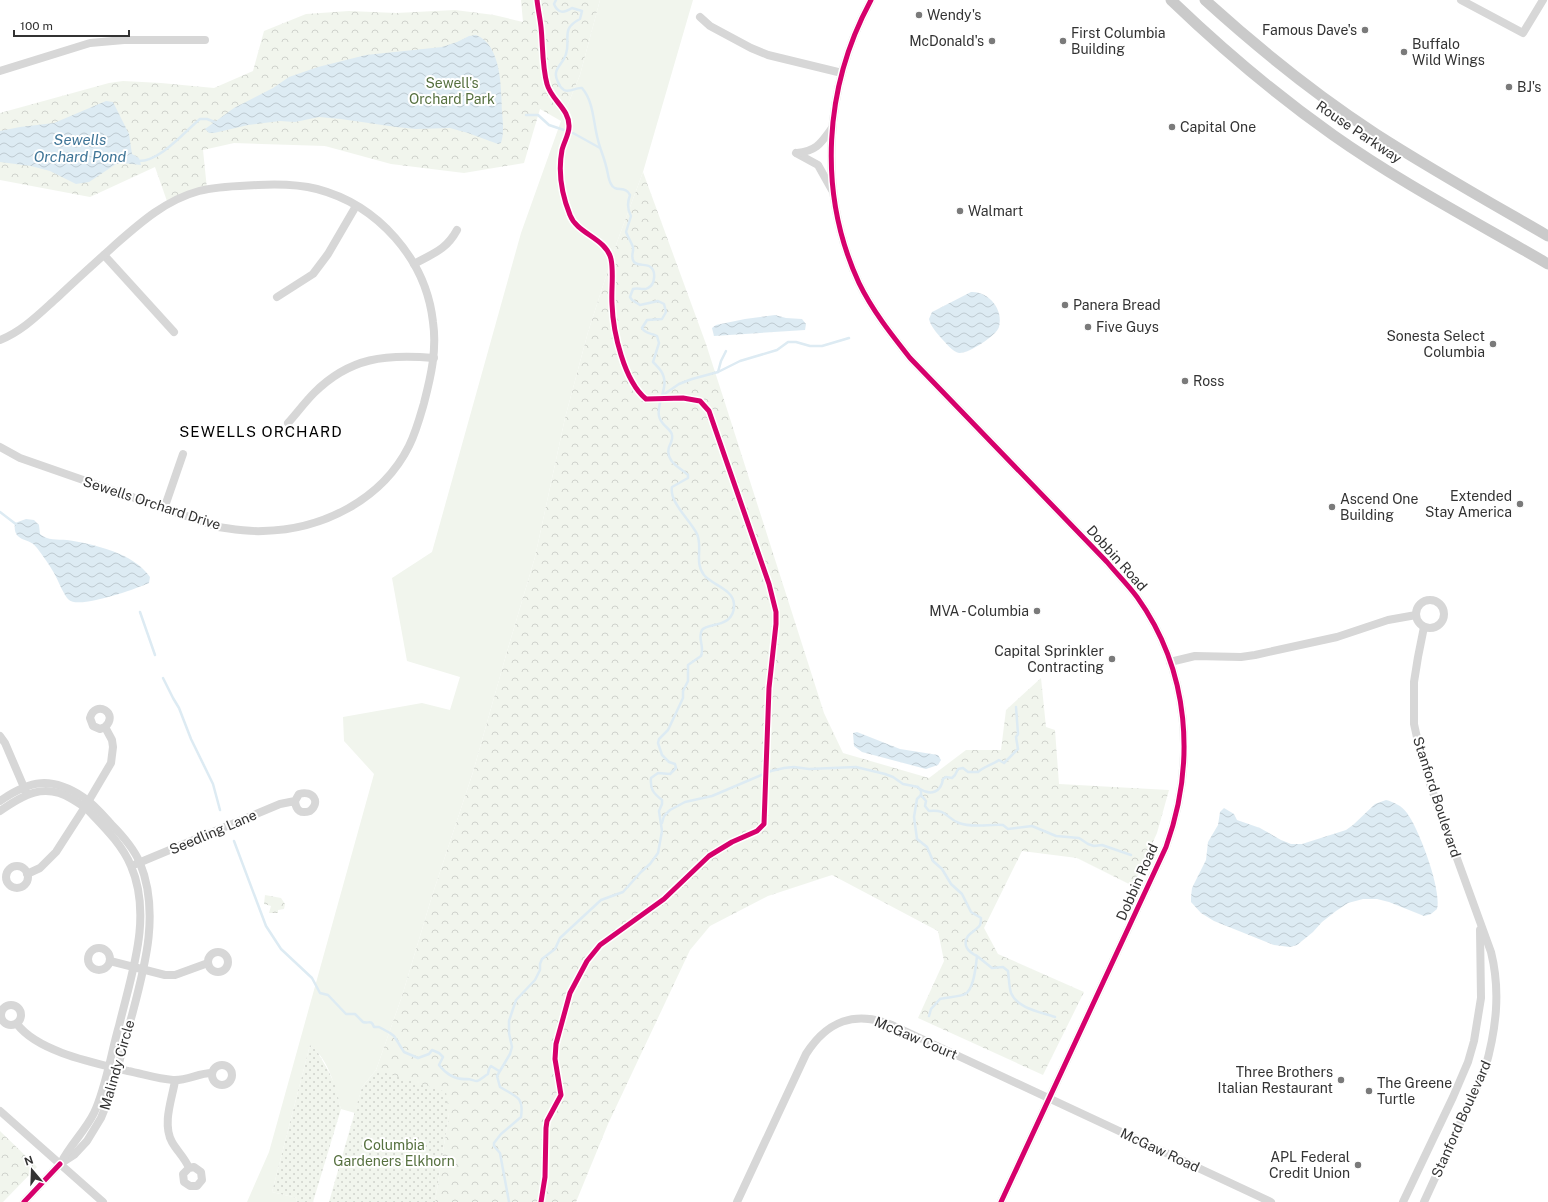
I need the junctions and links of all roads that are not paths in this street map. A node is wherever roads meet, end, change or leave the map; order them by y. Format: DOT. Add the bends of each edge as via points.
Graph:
graph roads {
  1 [pos="871,0"];
  2 [pos="1166,0"];
  3 [pos="1171,0"];
  4 [pos="1206,0"];
  5 [pos="1461,0"];
  6 [pos="1543,0"];
  7 [pos="700,17"];
  8 [pos="1210,37"];
  9 [pos="205,40"];
  10 [pos="0,71"];
  11 [pos="842,73"];
  12 [pos="832,128"];
  13 [pos="833,193"];
  14 [pos="356,206"];
  15 [pos="457,230"];
  16 [pos="1548,236"];
  17 [pos="1508,241"];
  18 [pos="104,255"];
  19 [pos="414,264"];
  20 [pos="1548,264"];
  21 [pos="1548,270"];
  22 [pos="277,297"];
  23 [pos="174,332"];
  24 [pos="0,340"];
  25 [pos="434,358"];
  26 [pos="288,423"];
  27 [pos="0,447"];
  28 [pos="183,454"];
  29 [pos="164,509"];
  30 [pos="1416,615"];
  31 [pos="1424,627"];
  32 [pos="1170,662"];
  33 [pos="105,727"];
  34 [pos="0,736"];
  35 [pos="25,790"];
  36 [pos="0,801"];
  37 [pos="295,801"];
  38 [pos="87,804"];
  39 [pos="0,811"];
  40 [pos="140,863"];
  41 [pos="131,866"];
  42 [pos="27,874"];
  43 [pos="1478,917"];
  44 [pos="110,961"];
  45 [pos="208,963"];
  46 [pos="138,969"];
  47 [pos="17,1024"];
  48 [pos="113,1067"];
  49 [pos="212,1073"];
  50 [pos="175,1081"];
  51 [pos="1050,1098"];
  52 [pos="0,1111"];
  53 [pos="60,1164"];
  54 [pos="189,1168"];
  55 [pos="24,1202"];
  56 [pos="103,1202"];
  57 [pos="737,1202"];
  58 [pos="1001,1202"];
  59 [pos="1271,1202"];
  60 [pos="1403,1202"];
  61 [pos="1424,1202"];
  1 -- 11 [label="street, Dobbin Road" via="851,42"];
  2 -- 8 [label="main road"];
  3 -- 8 [label="main road, Rouse Parkway"];
  4 -- 16 [label="main road, Rouse Parkway" via="1267,54 1348,115 1408,154"];
  5 -- 6 [label="street" via="1523,33"];
  7 -- 11 [label="street" via="710,26 768,55"];
  8 -- 17 [label="main road, Rouse Parkway" via="1334,136"];
  9 -- 10 [label="street" via="124,40 90,43"];
  11 -- 12 [label="street, Dobbin Road"];
  12 -- 13 [label="street, Dobbin Road"];
  12 -- 13 [label="street" via="814,149 796,153 818,165"];
  13 -- 32 [label="street, Dobbin Road" via="837,219 850,260 871,304 885,326 910,358 1107,562 1137,597"];
  14 -- 18 [label="street, Sewells Orchard Drive" via="332,194 295,185 217,187 199,191 168,204 140,223"];
  14 -- 19 [label="street, Sewells Orchard Drive" via="392,233"];
  14 -- 22 [label="street" via="313,274"];
  15 -- 19 [label="street" via="449,244"];
  17 -- 20 [label="main road, Rouse Parkway"];
  17 -- 21 [label="main road"];
  18 -- 23 [label="street"];
  18 -- 24 [label="street, Sewells Orchard Drive" via="25,327"];
  19 -- 25 [label="street, Sewells Orchard Drive" via="430,303 434,322"];
  25 -- 26 [label="street" via="380,358 349,368 314,393"];
  25 -- 29 [label="street, Sewells Orchard Drive" via="410,445 379,487 347,509 306,525 263,531 218,527"];
  27 -- 29 [label="street, Sewells Orchard Drive" via="20,458"];
  28 -- 29 [label="street"];
  30 -- 31 [label="street"];
  30 -- 31 [label="street" via="1418,607 1424,602 1434,601 1440,605 1442,620 1433,627"];
  30 -- 32 [label="street" via="1388,620 1338,637 1255,655 1195,656"];
  31 -- 43 [label="street, Stanford Boulevard" via="1414,682 1414,724 1422,759"];
  32 -- 51 [label="street, Dobbin Road" via="1183,713 1184,732 1183,780 1174,825 1158,866"];
  33 -- 38 [label="street" via="112,740 112,756"];
  34 -- 35 [label="street"];
  35 -- 36 [label="street, Malindy Circle"];
  35 -- 38 [label="street, Malindy Circle" via="59,793"];
  35 -- 39 [label="street, Malindy Circle"];
  37 -- 40 [label="street, Seedling Lane" via="280,804"];
  38 -- 40 [label="street, Malindy Circle" via="121,835"];
  38 -- 41 [label="street, Malindy Circle" via="123,851"];
  38 -- 42 [label="street" via="56,852 40,868"];
  40 -- 41 [label="street, Seedling Lane"];
  40 -- 46 [label="street, Malindy Circle" via="149,903 149,920 148,938"];
  41 -- 46 [label="street, Malindy Circle" via="140,904"];
  43 -- 60 [label="street, Stanford Boulevard" via="1481,998 1474,1041 1453,1097"];
  43 -- 61 [label="street, Stanford Boulevard" via="1495,969 1497,1000 1492,1045 1485,1068"];
  44 -- 46 [label="street"];
  45 -- 46 [label="street" via="175,975"];
  46 -- 48 [label="street, Malindy Circle"];
  47 -- 48 [label="street" via="38,1042 78,1058"];
  48 -- 50 [label="street"];
  48 -- 53 [label="street, Malindy Circle" via="106,1107 94,1130 74,1155"];
  49 -- 50 [label="street"];
  50 -- 54 [label="street" via="168,1130 171,1141"];
  51 -- 57 [label="street, McGaw Court" via="878,1020 863,1018 844,1021 823,1032 806,1054"];
  51 -- 58 [label="street, Dobbin Road"];
  51 -- 59 [label="street, McGaw Road"];
  52 -- 53 [label="street"];
  53 -- 55 [label="street, Malindy Circle"];
  53 -- 56 [label="street"];
}
